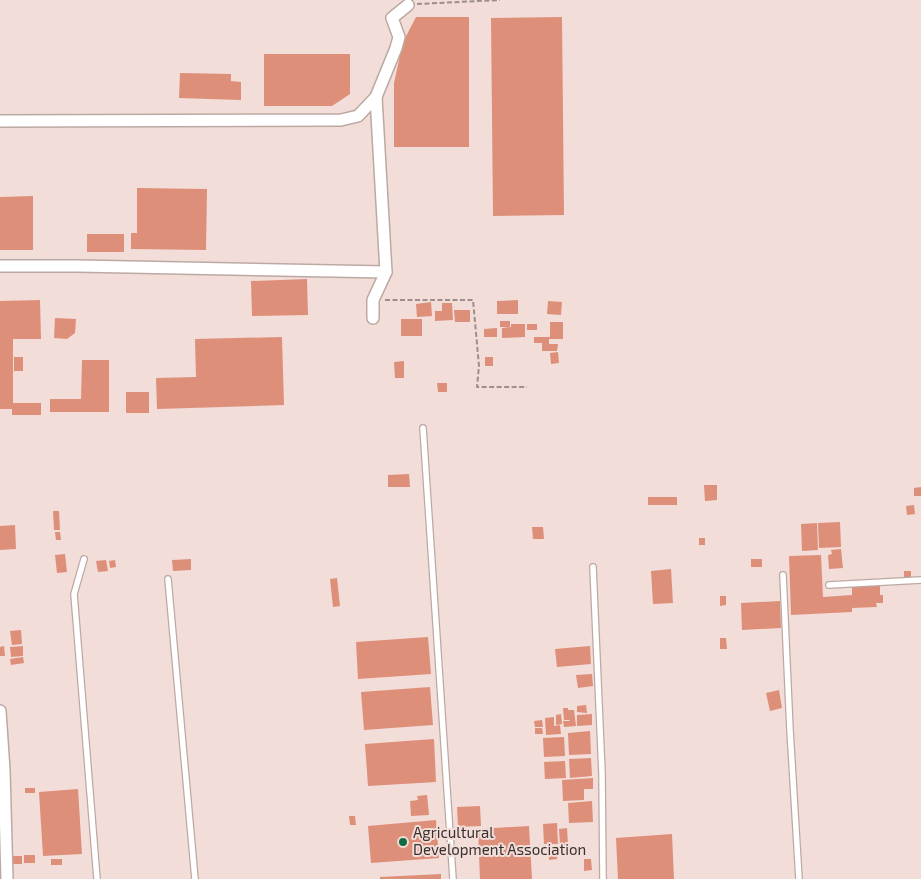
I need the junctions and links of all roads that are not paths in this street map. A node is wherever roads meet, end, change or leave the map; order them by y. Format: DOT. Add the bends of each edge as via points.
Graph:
graph roads {
  1 [pos="408,5"];
  2 [pos="376,98"];
  3 [pos="0,121"];
  4 [pos="0,266"];
  5 [pos="386,272"];
  6 [pos="373,318"];
  7 [pos="423,428"];
  8 [pos="84,558"];
  9 [pos="593,567"];
  10 [pos="783,575"];
  11 [pos="168,579"];
  12 [pos="921,580"];
  13 [pos="829,585"];
  14 [pos="0,711"];
  15 [pos="7,879"];
  16 [pos="97,879"];
  17 [pos="195,879"];
  18 [pos="453,879"];
  19 [pos="603,879"];
  20 [pos="799,879"];
  1 -- 2 [label="street" via="392,18 399,37"];
  2 -- 3 [label="street" via="358,116 341,120"];
  2 -- 5 [label="street"];
  4 -- 5 [label="street"];
  5 -- 6 [label="street" via="373,300"];
  7 -- 18 [label="lane"];
  8 -- 16 [label="lane" via="74,594"];
  9 -- 19 [label="lane"];
  10 -- 20 [label="lane"];
  11 -- 17 [label="lane"];
  12 -- 13 [label="lane"];
  14 -- 15 [label="street"];
}
